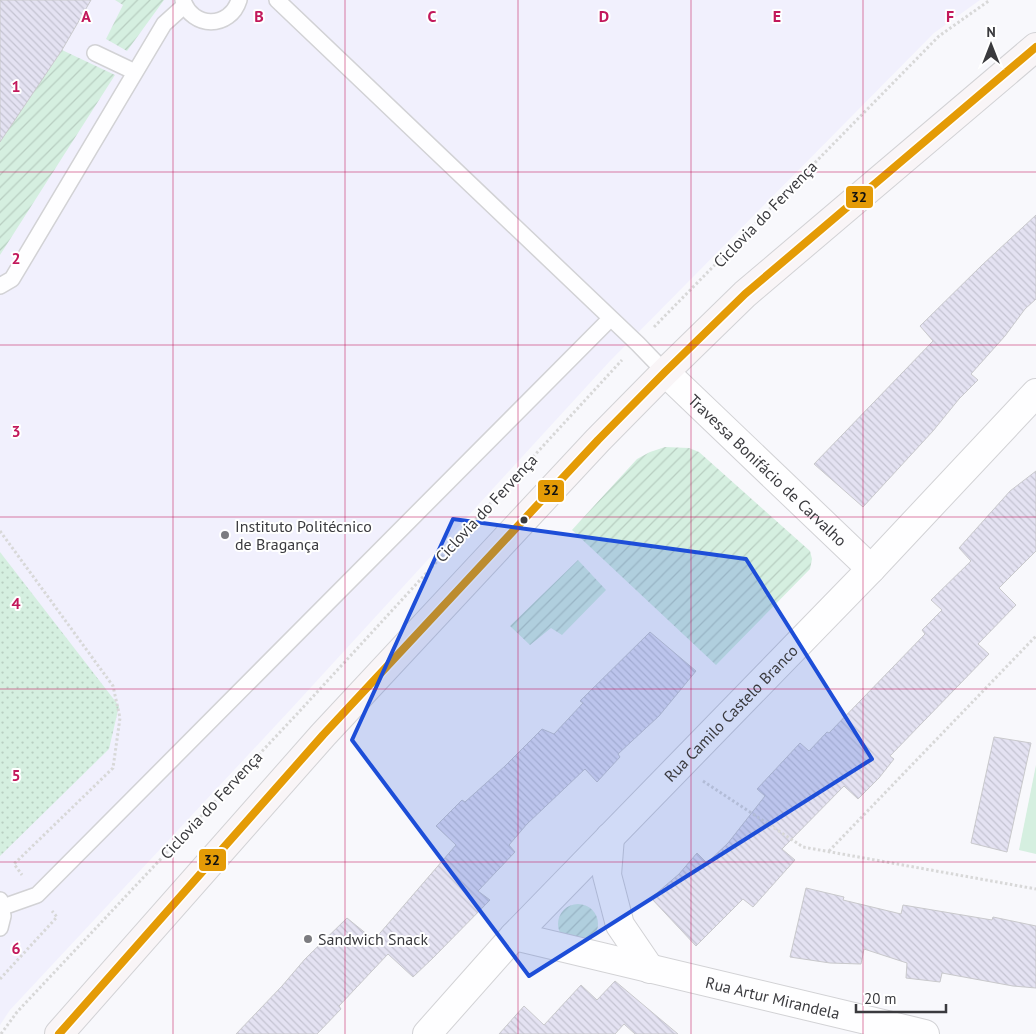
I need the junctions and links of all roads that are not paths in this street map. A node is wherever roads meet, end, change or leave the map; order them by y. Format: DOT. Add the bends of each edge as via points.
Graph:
graph roads {
  1 [pos="240,0"];
  2 [pos="277,0"];
  3 [pos="184,2"];
  4 [pos="1036,47"];
  5 [pos="95,52"];
  6 [pos="135,72"];
  7 [pos="0,286"];
  8 [pos="610,319"];
  9 [pos="665,372"];
  10 [pos="1036,392"];
  11 [pos="871,569"];
  12 [pos="610,837"];
  13 [pos="1,902"];
  14 [pos="0,928"];
  15 [pos="514,936"];
  16 [pos="650,969"];
  17 [pos="59,1034"];
  18 [pos="426,1034"];
  19 [pos="925,1034"];
  1 -- 3 [label="lane" via="232,14 215,22 197,18"];
  2 -- 8 [label="lane"];
  3 -- 6 [label="lane" via="164,24"];
  4 -- 9 [label="street" via="744,294"];
  5 -- 6 [label="lane"];
  6 -- 7 [label="lane" via="12,279"];
  8 -- 9 [label="lane"];
  8 -- 13 [label="lane" via="36,895 3,907"];
  9 -- 11 [label="street, Travessa Bonifácio de Carvalho"];
  9 -- 17 [label="street" via="323,734"];
  10 -- 11 [label="street, Rua Camilo Castelo Branco"];
  11 -- 12 [label="street, Rua Camilo Castelo Branco"];
  12 -- 15 [label="street, Rua Camilo Castelo Branco"];
  12 -- 16 [label="street" via="607,875 620,926"];
  13 -- 14 [label="lane" via="3,916"];
  15 -- 16 [label="street, Rua Artur Mirandela"];
  15 -- 18 [label="street, Rua Camilo Castelo Branco"];
  16 -- 19 [label="street, Rua Artur Mirandela"];
}
